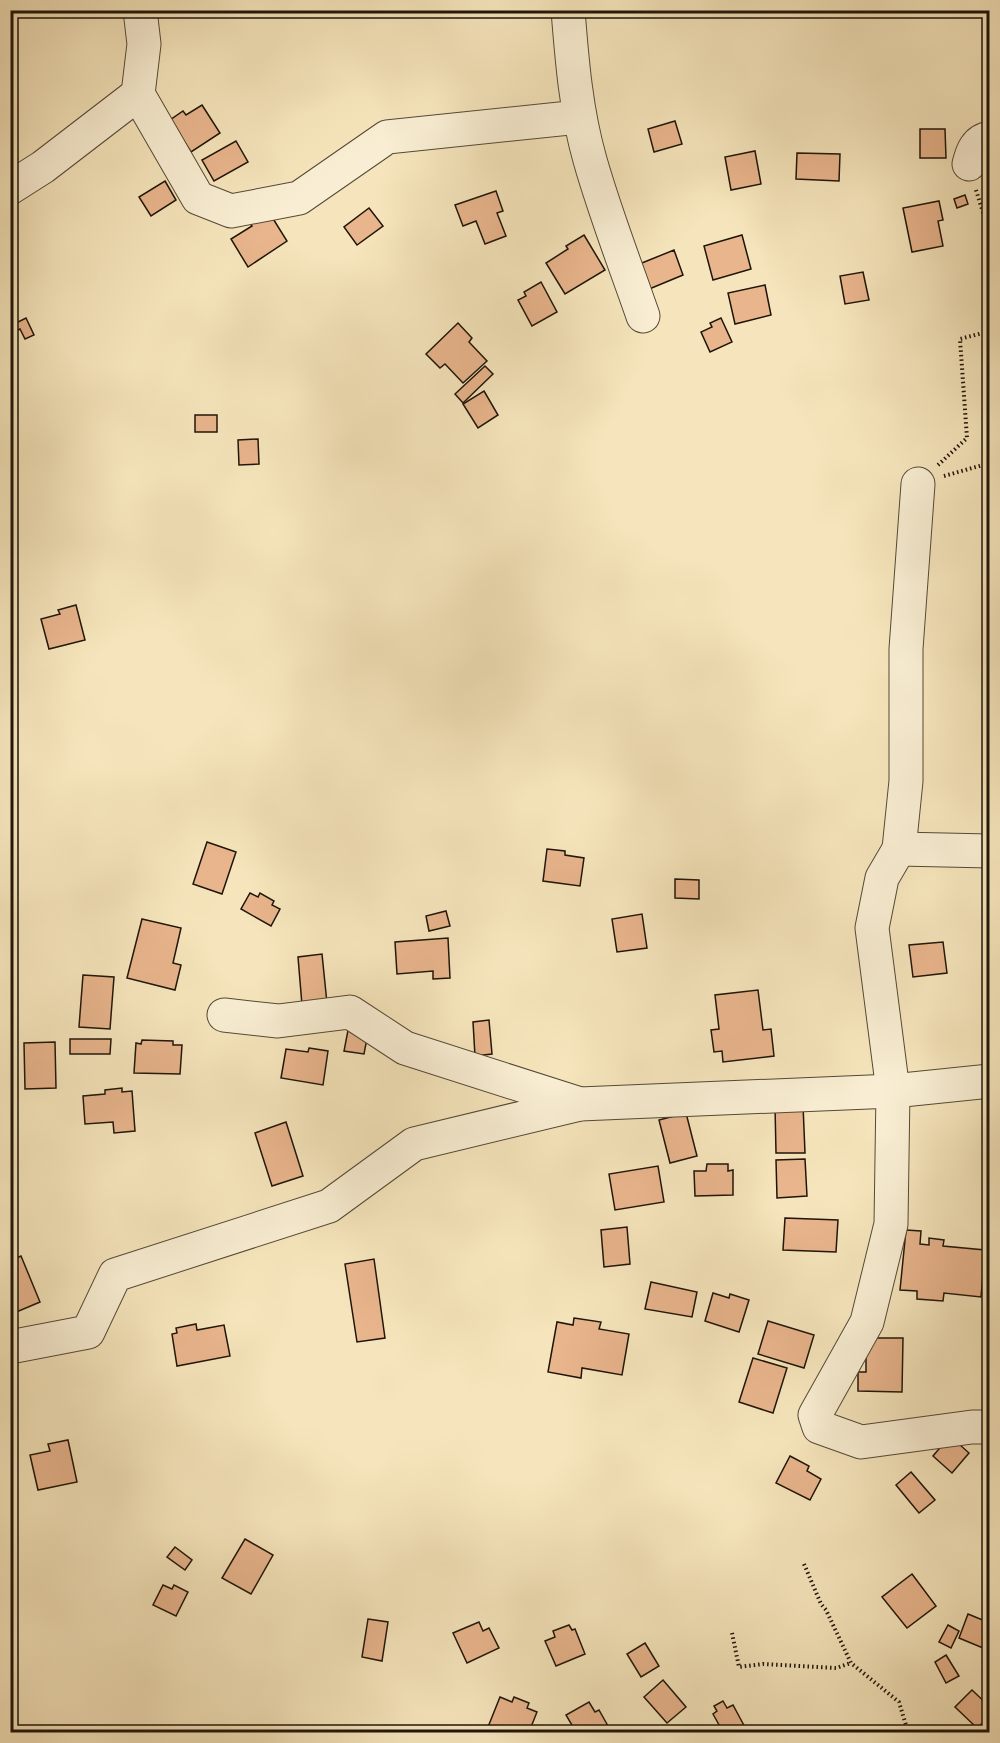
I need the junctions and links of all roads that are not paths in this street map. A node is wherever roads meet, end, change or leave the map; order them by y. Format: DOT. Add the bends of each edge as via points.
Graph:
graph roads {
  1 [pos="140,10"];
  2 [pos="568,10"];
  3 [pos="138,94"];
  4 [pos="579,117"];
  5 [pos="990,138"];
  6 [pos="969,164"];
  7 [pos="10,188"];
  8 [pos="643,316"];
  9 [pos="918,484"];
  10 [pos="899,849"];
  11 [pos="990,851"];
  12 [pos="224,1015"];
  13 [pos="990,1081"];
  14 [pos="892,1091"];
  15 [pos="580,1104"];
  16 [pos="10,1347"];
  17 [pos="990,1427"];
  1 -- 3 [label="street" via="144,44"];
  2 -- 4 [label="street"];
  3 -- 4 [label="street" via="198,198 231,211 298,198 387,137"];
  3 -- 7 [label="street"];
  4 -- 8 [label="street"];
  5 -- 6 [label="street" via="974,147"];
  9 -- 10 [label="street" via="906,649 906,781"];
  10 -- 11 [label="street"];
  10 -- 14 [label="street" via="882,879 872,928"];
  12 -- 15 [label="street" via="278,1021 350,1012 405,1048"];
  13 -- 14 [label="street"];
  14 -- 15 [label="street"];
  14 -- 17 [label="street" via="891,1224 867,1322 815,1415 819,1427 861,1442"];
  15 -- 16 [label="street" via="414,1144 329,1206 115,1275 88,1332"];
}
